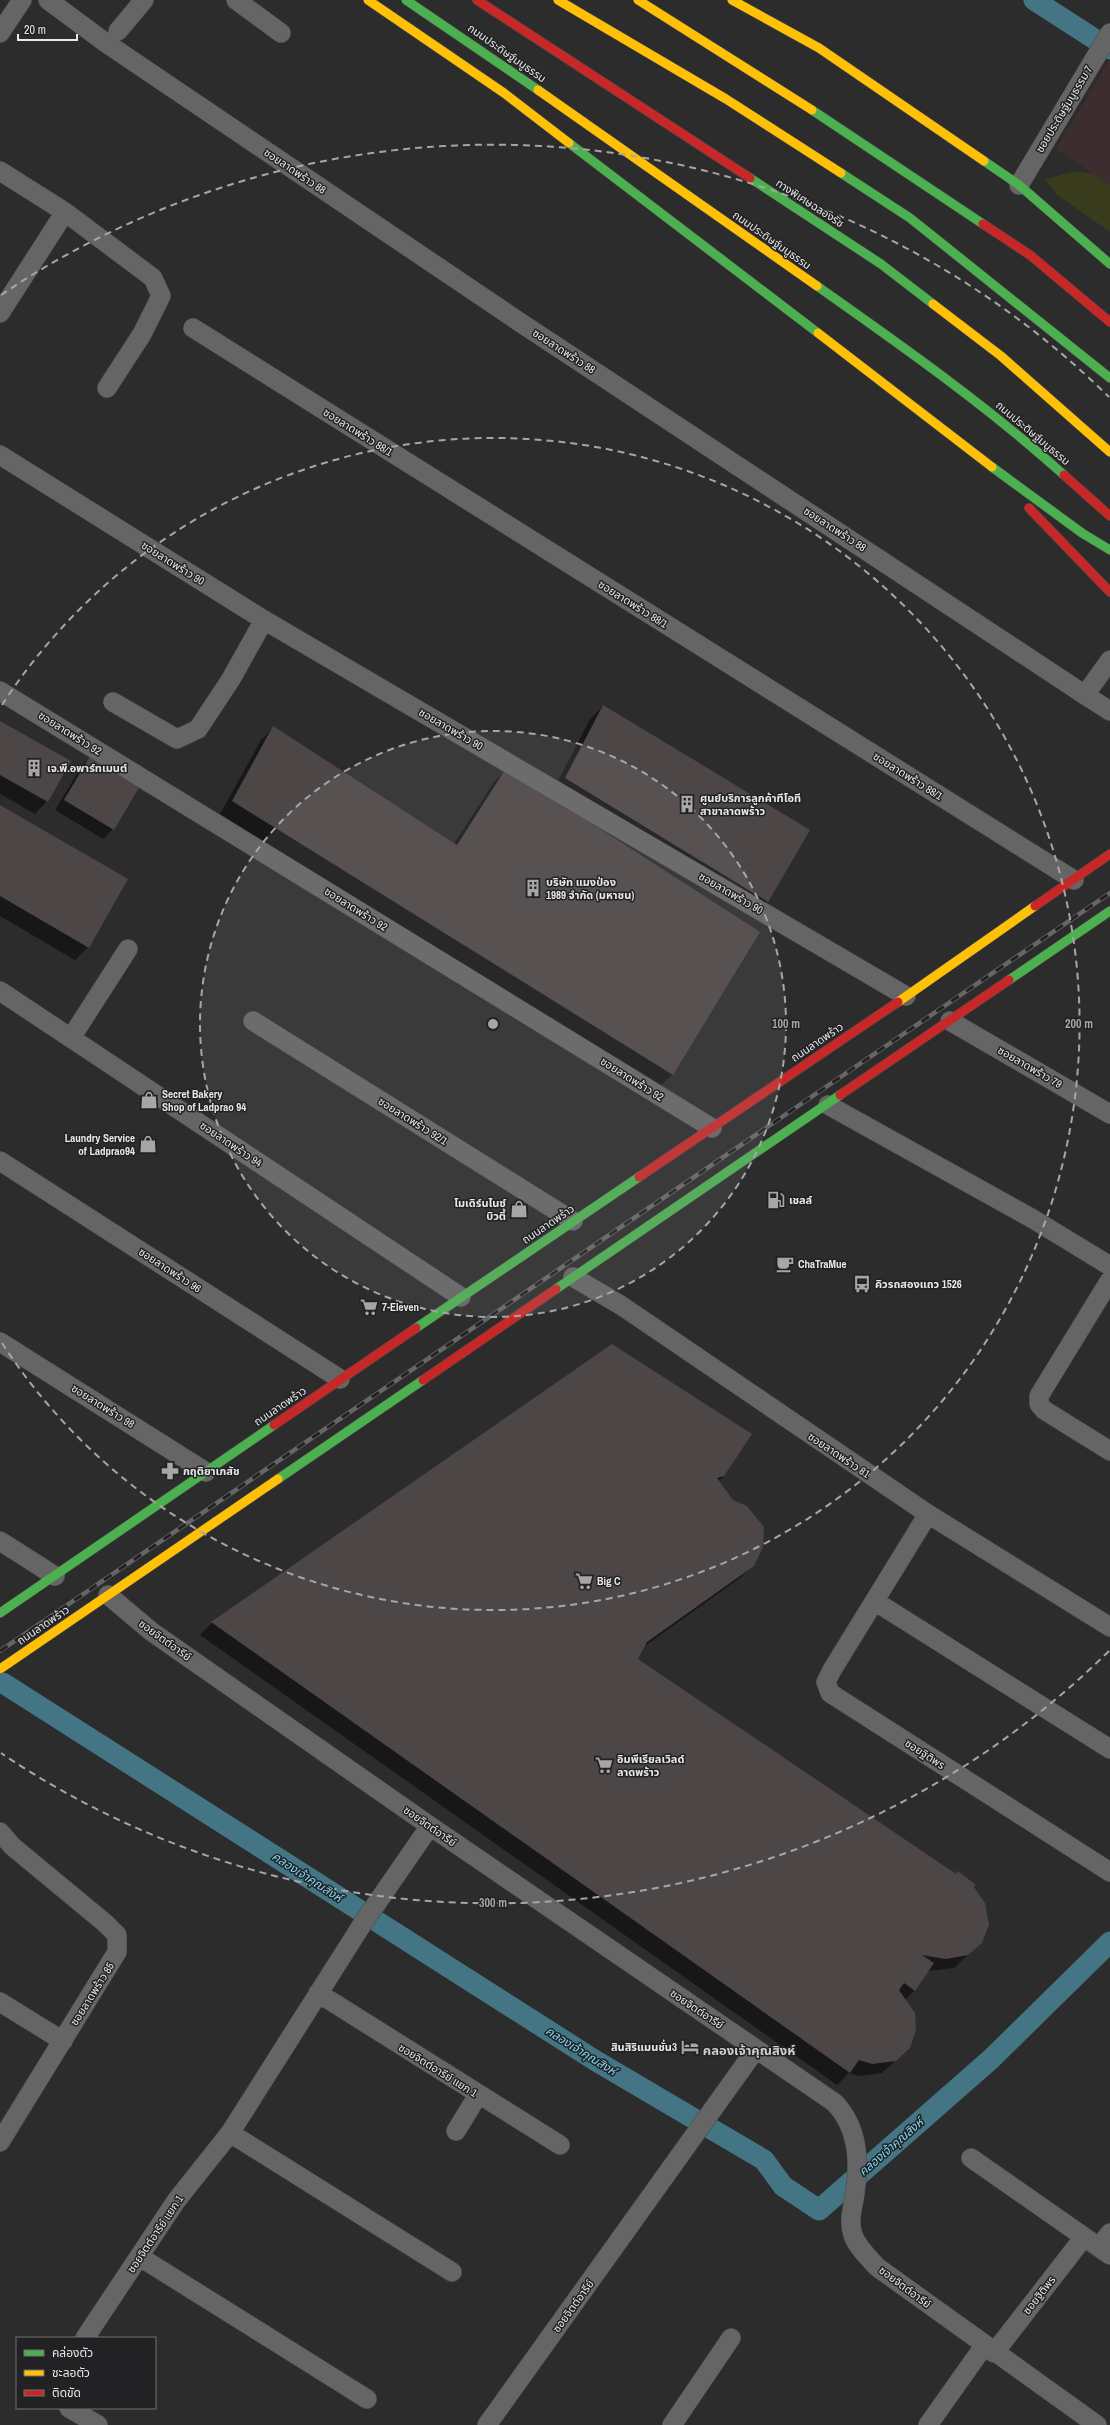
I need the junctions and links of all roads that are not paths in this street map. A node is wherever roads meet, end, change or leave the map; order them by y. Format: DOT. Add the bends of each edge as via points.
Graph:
graph roads {
  1 [pos="22,0"];
  2 [pos="48,0"];
  3 [pos="144,0"];
  4 [pos="236,0"];
  5 [pos="368,0"];
  6 [pos="406,0"];
  7 [pos="478,0"];
  8 [pos="558,0"];
  9 [pos="638,0"];
  10 [pos="732,0"];
  11 [pos="118,31"];
  12 [pos="0,33"];
  13 [pos="282,33"];
  14 [pos="1110,33"];
  15 [pos="0,170"];
  16 [pos="1019,185"];
  17 [pos="65,212"];
  18 [pos="1110,264"];
  19 [pos="0,313"];
  20 [pos="1110,322"];
  21 [pos="193,328"];
  22 [pos="1110,378"];
  23 [pos="107,388"];
  24 [pos="1110,452"];
  25 [pos="975,454"];
  26 [pos="0,456"];
  27 [pos="1110,516"];
  28 [pos="1110,550"];
  29 [pos="1110,592"];
  30 [pos="264,620"];
  31 [pos="1110,660"];
  32 [pos="0,690"];
  33 [pos="1085,695"];
  34 [pos="113,702"];
  35 [pos="1110,711"];
  36 [pos="1110,854"];
  37 [pos="1074,880"];
  38 [pos="1110,911"];
  39 [pos="128,949"];
  40 [pos="0,991"];
  41 [pos="906,996"];
  42 [pos="253,1021"];
  43 [pos="950,1021"];
  44 [pos="70,1038"];
  45 [pos="828,1105"];
  46 [pos="1110,1114"];
  47 [pos="712,1128"];
  48 [pos="0,1161"];
  49 [pos="573,1221"];
  50 [pos="1110,1266"];
  51 [pos="573,1277"];
  52 [pos="1110,1280"];
  53 [pos="461,1297"];
  54 [pos="0,1342"];
  55 [pos="340,1380"];
  56 [pos="1110,1451"];
  57 [pos="206,1472"];
  58 [pos="928,1514"];
  59 [pos="0,1541"];
  60 [pos="55,1576"];
  61 [pos="108,1595"];
  62 [pos="876,1602"];
  63 [pos="0,1613"];
  64 [pos="1110,1627"];
  65 [pos="0,1669"];
  66 [pos="1110,1749"];
  67 [pos="430,1826"];
  68 [pos="0,1832"];
  69 [pos="1110,1872"];
  70 [pos="318,1993"];
  71 [pos="0,2002"];
  72 [pos="63,2041"];
  73 [pos="756,2049"];
  74 [pos="478,2095"];
  75 [pos="456,2131"];
  76 [pos="230,2133"];
  77 [pos="0,2142"];
  78 [pos="560,2145"];
  79 [pos="971,2158"];
  80 [pos="1101,2243"];
  81 [pos="140,2257"];
  82 [pos="452,2272"];
  83 [pos="86,2337"];
  84 [pos="731,2338"];
  85 [pos="989,2349"];
  86 [pos="367,2399"];
  87 [pos="71,2409"];
  88 [pos="98,2425"];
  89 [pos="486,2425"];
  90 [pos="672,2425"];
  91 [pos="928,2425"];
  92 [pos="1097,2425"];
  1 -- 12 [label="street"];
  2 -- 33 [label="street, ซอยลาดพร้าว 88" via="106,43 518,321"];
  3 -- 11 [label="street"];
  4 -- 13 [label="street"];
  5 -- 25 [label="main road" via="504,93"];
  6 -- 27 [label="main road, ถนนประดิษฐ์มนูธรรม" via="453,30 929,365 1016,432"];
  7 -- 24 [label="main road, ทางพิเศษฉลองรัช" via="881,264 1001,356"];
  8 -- 22 [label="main road" via="726,99 910,218"];
  9 -- 20 [label="main road" via="846,131 1030,256"];
  10 -- 16 [label="main road" via="819,48"];
  14 -- 16 [label="street, ซอยประดิษฐ์มนูธรรม 7"];
  15 -- 17 [label="street"];
  16 -- 18 [label="main road"];
  17 -- 19 [label="street"];
  17 -- 23 [label="street" via="153,278 161,296 142,334"];
  21 -- 37 [label="street, ซอยลาดพร้าว 88/1"];
  25 -- 28 [label="main road" via="1082,533"];
  25 -- 29 [label="main road"];
  26 -- 30 [label="street, ซอยลาดพร้าว 90"];
  30 -- 34 [label="street" via="231,679 198,729 177,739"];
  30 -- 41 [label="street, ซอยลาดพร้าว 90"];
  31 -- 33 [label="street"];
  32 -- 47 [label="street, ซอยลาดพร้าว 92"];
  33 -- 35 [label="street, ซอยลาดพร้าว 88"];
  36 -- 37 [label="main road, ถนนลาดพร้าว"];
  37 -- 41 [label="main road, ถนนลาดพร้าว"];
  38 -- 43 [label="main road, ถนนลาดพร้าว"];
  39 -- 44 [label="street"];
  40 -- 44 [label="street, ซอยลาดพร้าว 94"];
  41 -- 47 [label="main road, ถนนลาดพร้าว"];
  42 -- 49 [label="street, ซอยลาดพร้าว 92/1"];
  43 -- 45 [label="main road, ถนนลาดพร้าว"];
  43 -- 46 [label="street, ซอยลาดพร้าว 79"];
  44 -- 53 [label="street, ซอยลาดพร้าว 94"];
  45 -- 50 [label="street" via="1032,1219"];
  45 -- 51 [label="main road, ถนนลาดพร้าว"];
  47 -- 49 [label="main road, ถนนลาดพร้าว"];
  48 -- 55 [label="street, ซอยลาดพร้าว 96"];
  49 -- 53 [label="main road, ถนนลาดพร้าว"];
  51 -- 58 [label="street, ซอยลาดพร้าว 81" via="622,1306"];
  51 -- 61 [label="main road, ถนนลาดพร้าว"];
  52 -- 56 [label="street" via="1039,1396 1039,1404 1044,1410"];
  53 -- 55 [label="main road, ถนนลาดพร้าว"];
  54 -- 57 [label="street, ซอยลาดพร้าว 98"];
  55 -- 57 [label="main road, ถนนลาดพร้าว"];
  57 -- 60 [label="main road, ถนนลาดพร้าว"];
  58 -- 62 [label="street, ซอยฐิติพร"];
  58 -- 64 [label="street, ซอยลาดพร้าว 81"];
  59 -- 60 [label="street"];
  60 -- 63 [label="main road, ถนนลาดพร้าว"];
  61 -- 65 [label="main road, ถนนลาดพร้าว"];
  61 -- 67 [label="street, ซอยจิตต์อารีย์" via="152,1632"];
  62 -- 66 [label="street"];
  62 -- 69 [label="street, ซอยฐิติพร" via="832,1670 826,1682 830,1693"];
  67 -- 70 [label="street, ซอยจิตต์อารีย์ แยก 1"];
  67 -- 73 [label="street, ซอยจิตต์อารีย์"];
  68 -- 72 [label="street, ซอยลาดพร้าว 85" via="12,1846 117,1935 117,1952"];
  70 -- 74 [label="street, ซอยจิตต์อารีย์ แยก 1"];
  70 -- 76 [label="street, ซอยจิตต์อารีย์ แยก 1"];
  71 -- 72 [label="street"];
  72 -- 77 [label="street, ซอยลาดพร้าว 85"];
  73 -- 85 [label="street, ซอยจิตต์อารีย์" via="835,2103 846,2114 855,2137 857,2170 850,2221 853,2236 877,2267"];
  73 -- 89 [label="street, ซอยจิตต์อารีย์"];
  74 -- 75 [label="street"];
  74 -- 78 [label="street, ซอยจิตต์อารีย์ แยก 1"];
  76 -- 81 [label="street, ซอยจิตต์อารีย์ แยก 1" via="176,2201"];
  76 -- 82 [label="street"];
  79 -- 80 [label="street"];
  80 -- 85 [label="street, ซอยฐิติพร"];
  81 -- 83 [label="street, ซอยจิตต์อารีย์ แยก 1"];
  81 -- 86 [label="street"];
  84 -- 90 [label="street"];
  85 -- 91 [label="street, ซอยฐิติพร"];
  85 -- 92 [label="street, ซอยจิตต์อารีย์"];
  87 -- 88 [label="street"];
}
